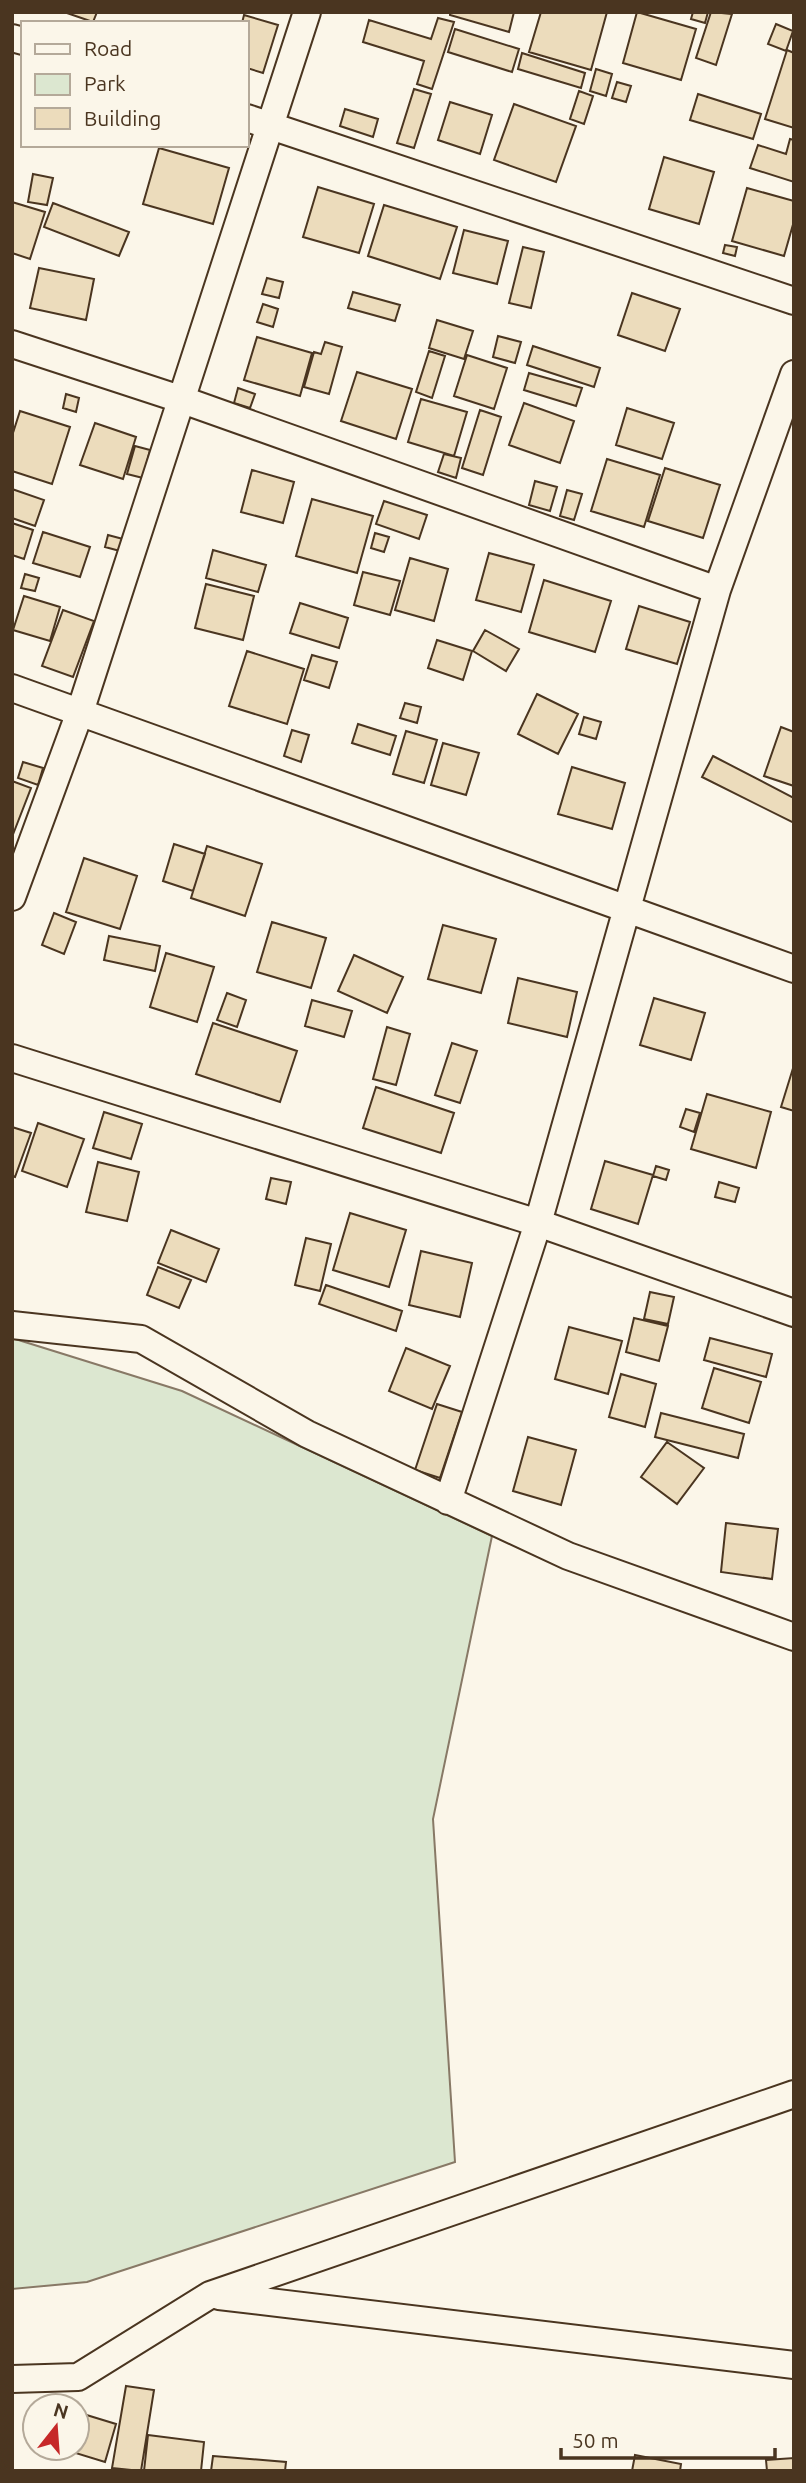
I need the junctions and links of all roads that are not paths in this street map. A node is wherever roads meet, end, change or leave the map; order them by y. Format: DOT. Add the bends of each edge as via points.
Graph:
graph roads {
  1 [pos="307,12"];
  2 [pos="258,122"];
  3 [pos="794,301"];
  4 [pos="12,344"];
  5 [pos="794,374"];
  6 [pos="180,399"];
  7 [pos="717,590"];
  8 [pos="12,688"];
  9 [pos="80,712"];
  10 [pos="12,897"];
  11 [pos="626,908"];
  12 [pos="794,969"];
  13 [pos="12,1058"];
  14 [pos="538,1223"];
  15 [pos="794,1313"];
  16 [pos="12,1325"];
  17 [pos="448,1501"];
  18 [pos="794,1637"];
  19 [pos="794,2094"];
  20 [pos="210,2295"];
  21 [pos="794,2365"];
  22 [pos="12,2379"];
  1 -- 2 [label="street"];
  2 -- 3 [label="street"];
  2 -- 6 [label="street"];
  4 -- 6 [label="street"];
  5 -- 7 [label="street"];
  6 -- 7 [label="street"];
  6 -- 9 [label="street"];
  7 -- 11 [label="street"];
  8 -- 9 [label="street"];
  9 -- 10 [label="street"];
  9 -- 11 [label="street"];
  11 -- 12 [label="street"];
  11 -- 14 [label="street"];
  13 -- 14 [label="street"];
  14 -- 15 [label="street"];
  14 -- 17 [label="street"];
  16 -- 17 [label="street" via="141,1339 307,1434"];
  17 -- 18 [label="street" via="568,1556"];
  19 -- 20 [label="street"];
  20 -- 21 [label="street"];
  20 -- 22 [label="street" via="78,2377"];
}
